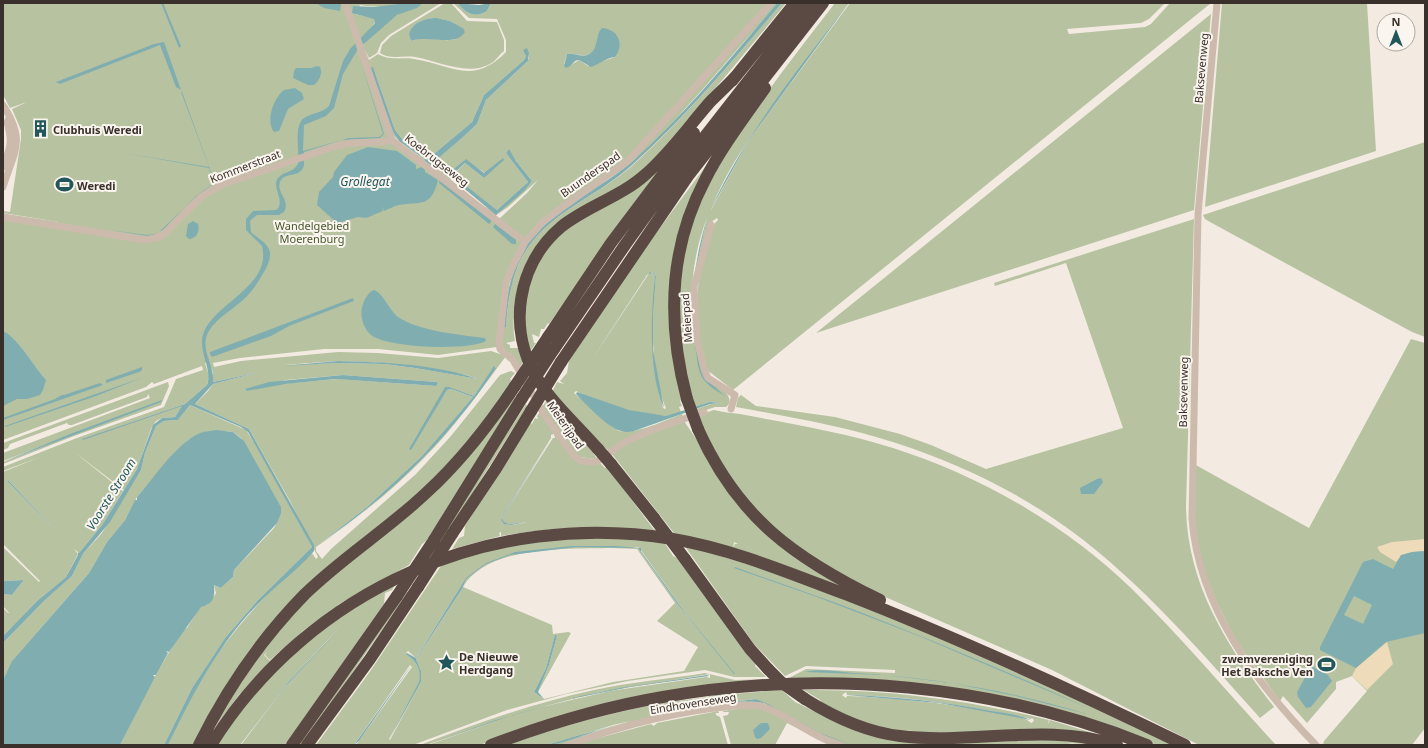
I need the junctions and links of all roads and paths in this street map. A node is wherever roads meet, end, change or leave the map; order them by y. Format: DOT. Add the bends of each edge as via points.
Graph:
graph roads {
  1 [pos="345,3"];
  2 [pos="772,3"];
  3 [pos="795,3"];
  4 [pos="809,3"];
  5 [pos="823,3"];
  6 [pos="1217,3"];
  7 [pos="779,58"];
  8 [pos="736,76"];
  9 [pos="3,105"];
  10 [pos="10,117"];
  11 [pos="392,140"];
  12 [pos="3,168"];
  13 [pos="3,187"];
  14 [pos="3,217"];
  15 [pos="711,225"];
  16 [pos="525,242"];
  17 [pos="500,349"];
  18 [pos="730,409"];
  19 [pos="704,412"];
  20 [pos="918,624"];
  21 [pos="199,745"];
  22 [pos="211,745"];
  23 [pos="292,745"];
  24 [pos="307,745"];
  25 [pos="491,745"];
  26 [pos="568,745"];
  27 [pos="840,745"];
  28 [pos="1117,745"];
  29 [pos="1147,745"];
  30 [pos="1185,745"];
  31 [pos="1316,745"];
  1 -- 11 [label="street, Koebrugseweg"];
  2 -- 16 [label="street, Buunderspad" via="628,162 560,209"];
  3 -- 8 [label="highway"];
  4 -- 23 [label="highway, bridge" via="678,171 625,245 522,398 398,596"];
  5 -- 7 [label="highway"];
  6 -- 31 [label="street, Baksevenweg" via="1198,214 1193,535 1201,572 1217,613 1239,650 1280,706"];
  7 -- 20 [label="highway, bridge" via="770,80 704,181 681,244 673,318 675,346 687,399 707,450 739,500 761,524 814,566 884,602"];
  7 -- 24 [label="highway, bridge" via="684,182 560,362 495,470 418,587 370,659"];
  8 -- 21 [label="highway, bridge" via="610,244 487,427 431,488 328,574 288,613 247,664"];
  8 -- 28 [label="highway, bridge" via="646,174 625,190 570,220 540,250 528,273 521,296 520,325 529,363 546,391 611,464 654,518 750,649 781,682 805,699 850,723 899,736 959,738 1046,733 1089,738"];
  9 -- 10 [label="street"];
  10 -- 12 [label="street" via="7,122 11,142"];
  10 -- 13 [label="street" via="17,133 17,143"];
  11 -- 14 [label="street, Kommerstraat" via="346,143 215,188 201,197 164,234 156,238 145,240"];
  11 -- 16 [label="street, Koebrugseweg"];
  15 -- 18 [label="street, Meierpad" via="694,287 698,339 708,378 735,395"];
  16 -- 17 [label="street, Buunderspad" via="506,283"];
  17 -- 19 [label="street, Meierijpad" via="512,360 545,416 573,455 581,461 598,461 626,442 649,431"];
  20 -- 22 [label="highway" via="818,584 730,553 675,539 588,533 516,540 486,546 425,565 362,596 288,651 240,704"];
  20 -- 30 [label="highway" via="1044,678"];
  25 -- 29 [label="highway" via="565,720 663,697 755,685 811,684 891,687 988,700 1050,714"];
  26 -- 27 [label="street, Eindhovenseweg" via="641,722 717,708 752,705 769,709"];
}
